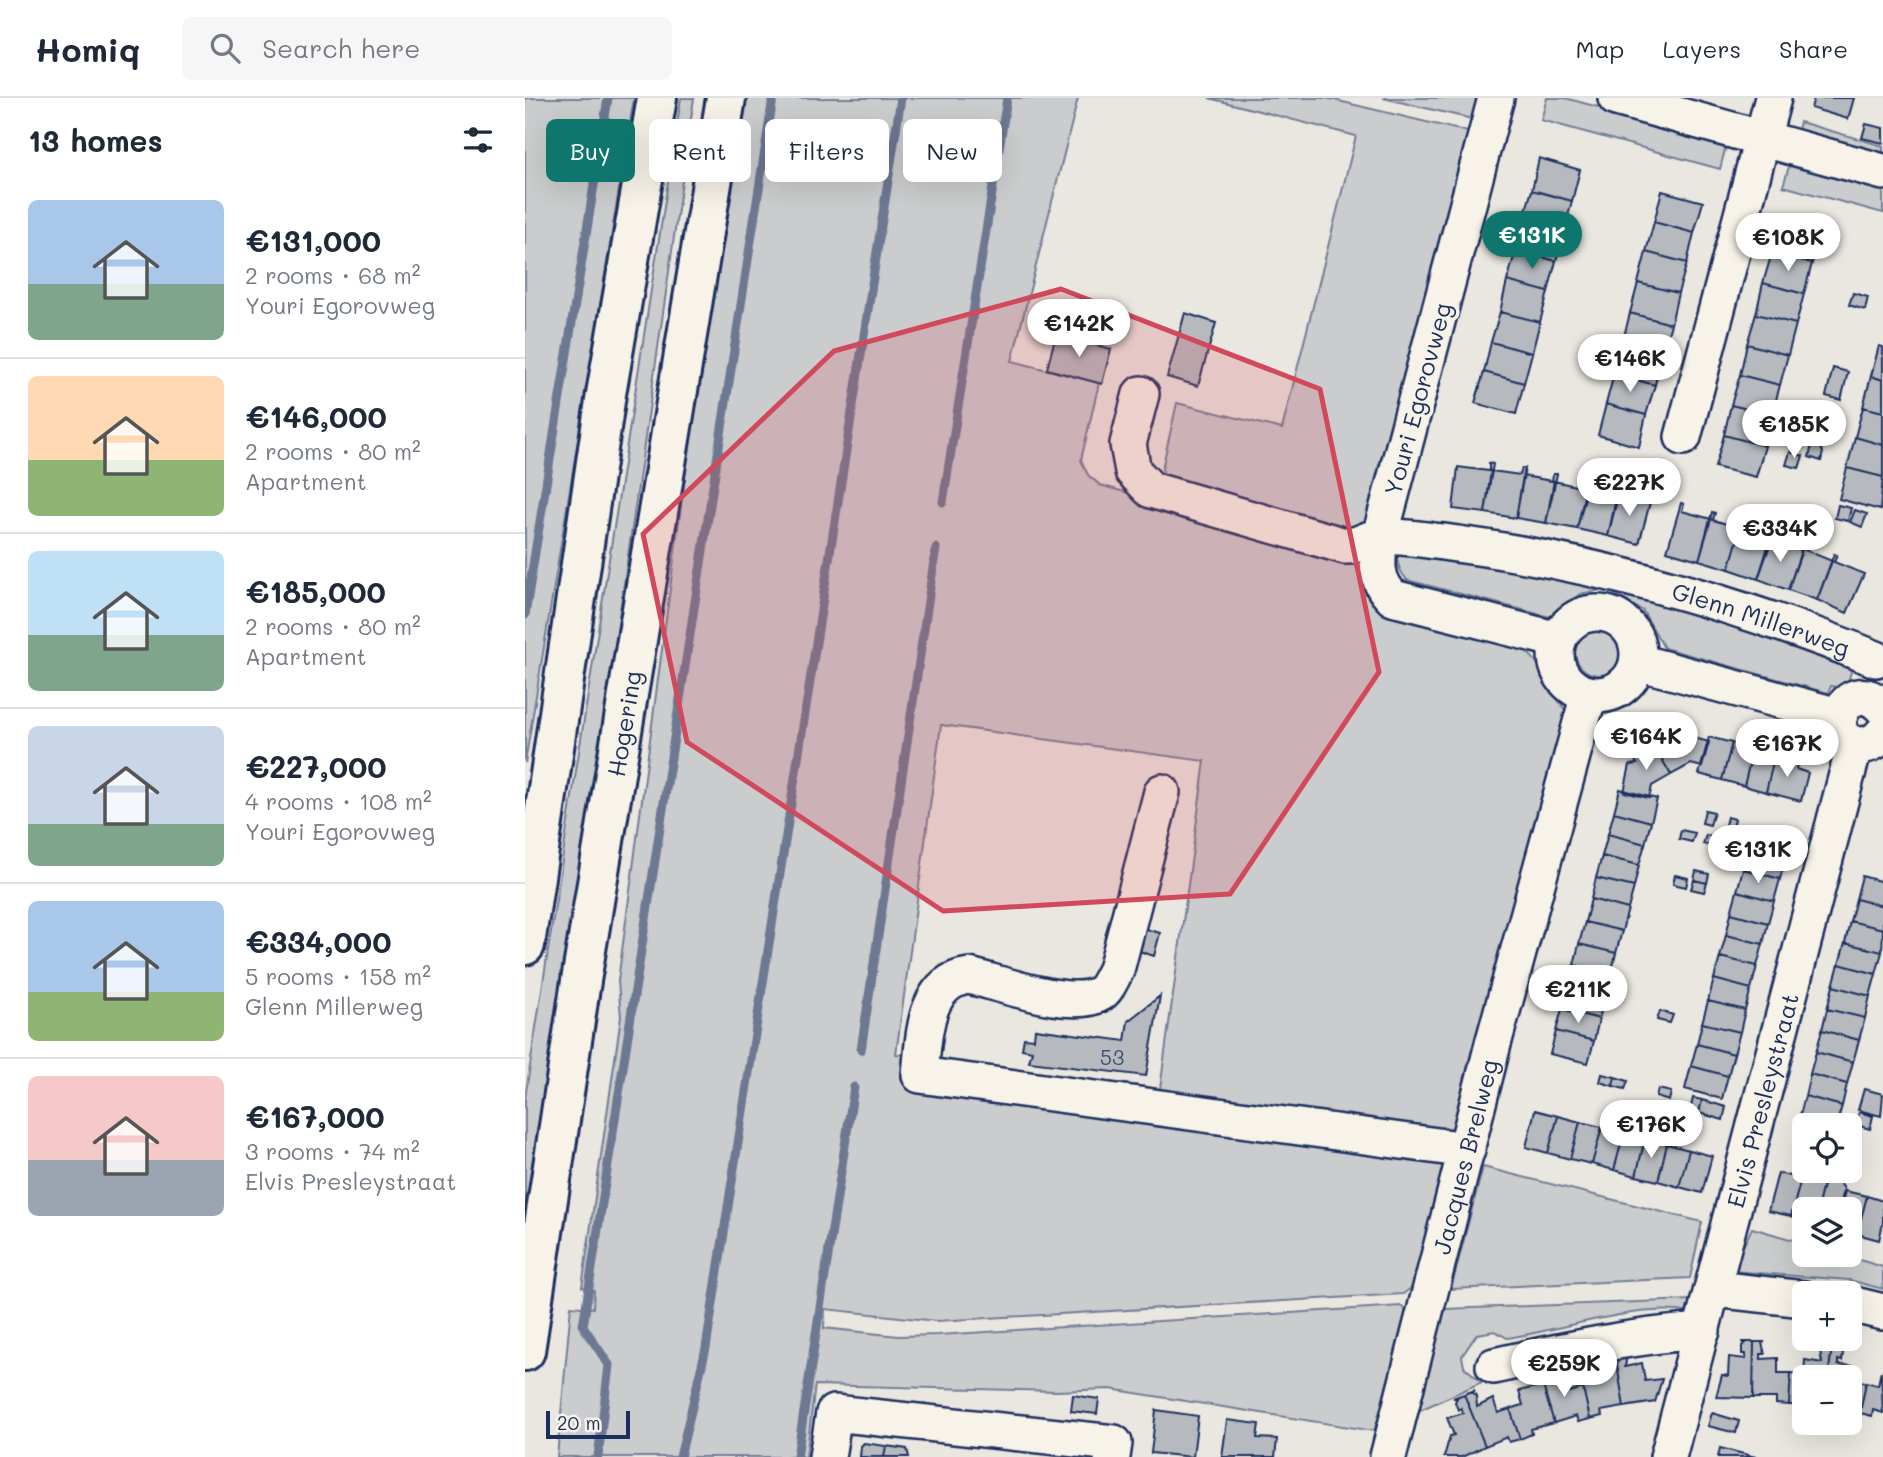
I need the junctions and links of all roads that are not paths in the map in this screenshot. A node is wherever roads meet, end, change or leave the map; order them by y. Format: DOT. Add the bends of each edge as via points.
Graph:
graph roads {
  1 [pos="657,98"];
  2 [pos="726,98"];
  3 [pos="1496,98"];
  4 [pos="1616,98"];
  5 [pos="1773,98"];
  6 [pos="1761,139"];
  7 [pos="1883,172"];
  8 [pos="1141,394"];
  9 [pos="1683,437"];
  10 [pos="1380,537"];
  11 [pos="1558,640"];
  12 [pos="1879,646"];
  13 [pos="1638,662"];
  14 [pos="1589,694"];
  15 [pos="1875,702"];
  16 [pos="1859,731"];
  17 [pos="1163,792"];
  18 [pos="525,945"];
  19 [pos="1467,1150"];
  20 [pos="1714,1289"];
  21 [pos="1792,1298"];
  22 [pos="1862,1307"];
  23 [pos="1883,1312"];
  24 [pos="1702,1331"];
  25 [pos="525,1351"];
  26 [pos="1494,1367"];
  27 [pos="827,1457"];
  28 [pos="1112,1457"];
  29 [pos="1388,1457"];
  30 [pos="1668,1457"];
  1 -- 18 [label="highway" via="606,394"];
  2 -- 25 [label="highway, Hogering"];
  3 -- 10 [label="street, Youri Egorovweg"];
  4 -- 6 [label="street"];
  5 -- 6 [label="street"];
  6 -- 7 [label="street"];
  6 -- 9 [label="street"];
  8 -- 10 [label="street" via="1128,444 1133,471 1151,490 1345,546 1356,547"];
  10 -- 11 [label="street, Youri Egorovweg" via="1378,578 1393,598"];
  10 -- 12 [label="street, Glenn Millerweg" via="1518,554 1646,580"];
  11 -- 13 [label="street" via="1578,617 1608,614 1623,620 1633,632"];
  11 -- 14 [label="street" via="1555,654 1562,674 1576,689"];
  12 -- 15 [label="street"];
  13 -- 14 [label="street" via="1625,685 1614,692"];
  13 -- 16 [label="street"];
  14 -- 19 [label="street, Jacques Brelweg"];
  15 -- 16 [label="street" via="1847,702"];
  16 -- 20 [label="street, Elvis Presleystraat"];
  17 -- 19 [label="street" via="1116,971 1103,992 1066,999 957,977 931,1004 920,1075"];
  19 -- 29 [label="street, Jacques Brelweg"];
  20 -- 21 [label="street"];
  20 -- 24 [label="street, Elvis Presleystraat"];
  22 -- 23 [label="street"];
  24 -- 26 [label="street" via="1587,1344"];
  24 -- 30 [label="street, Elvis Presleystraat"];
  27 -- 28 [label="street" via="834,1412 1114,1443"];
}
